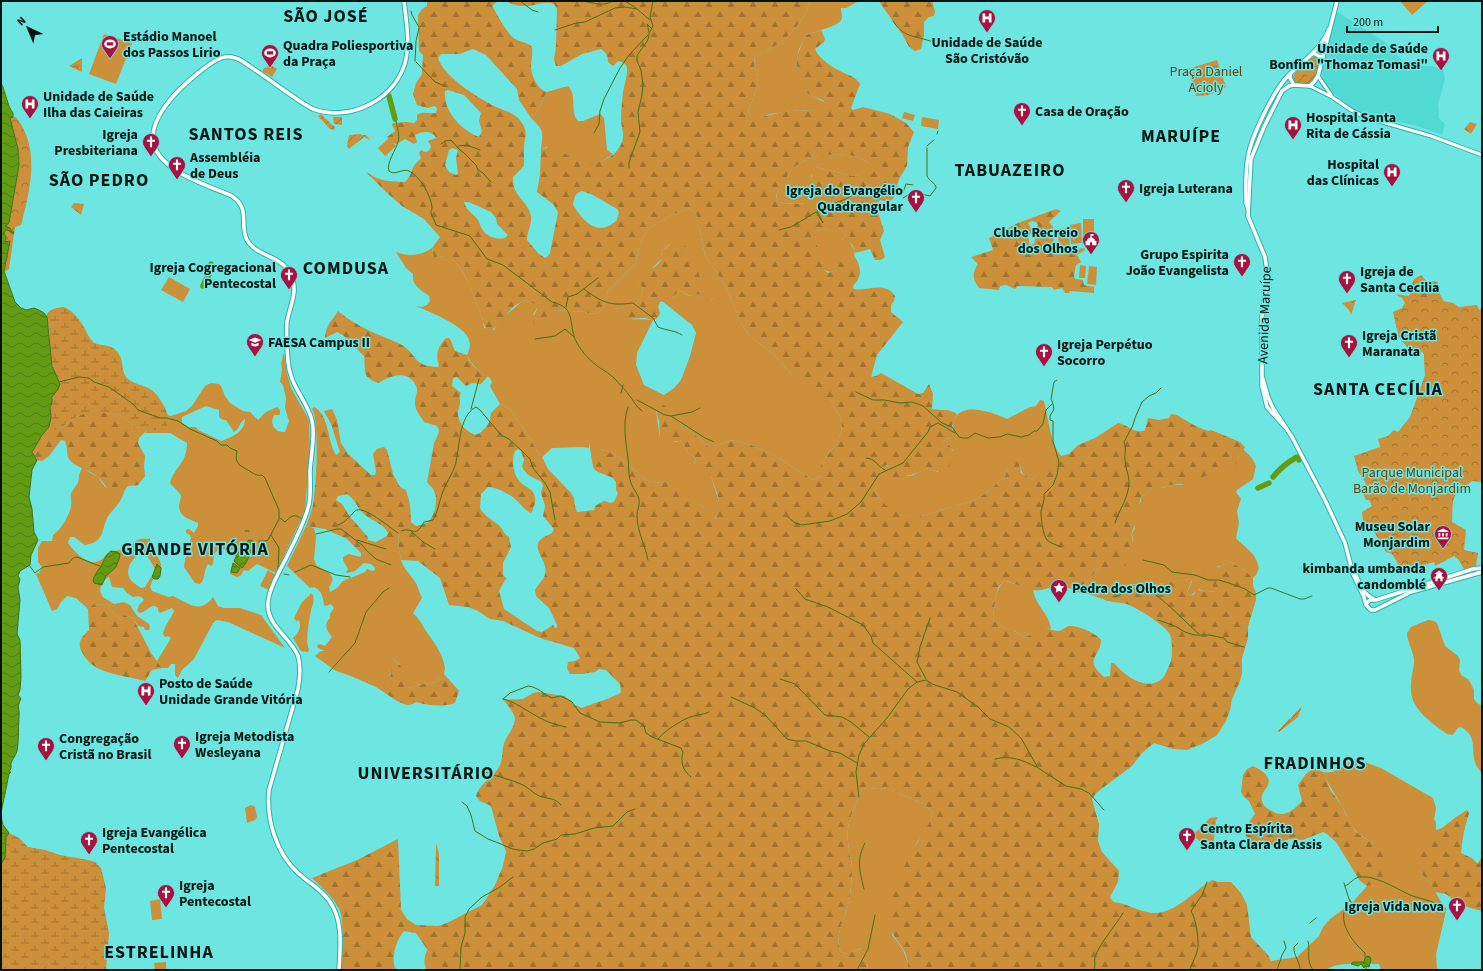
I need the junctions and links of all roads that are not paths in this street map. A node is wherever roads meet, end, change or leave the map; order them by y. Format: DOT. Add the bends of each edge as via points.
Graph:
graph roads {
  1 [pos="404,1"];
  2 [pos="1337,1"];
  3 [pos="1334,18"];
  4 [pos="1313,53"];
  5 [pos="1323,58"];
  6 [pos="1290,74"];
  7 [pos="1318,76"];
  8 [pos="1294,85"];
  9 [pos="1310,86"];
  10 [pos="1332,97"];
  11 [pos="1482,155"];
  12 [pos="1248,210"];
  13 [pos="1350,564"];
  14 [pos="1482,568"];
  15 [pos="1482,572"];
  16 [pos="1404,590"];
  17 [pos="1400,597"];
  18 [pos="1376,600"];
  19 [pos="1366,604"];
  20 [pos="339,970"];
  1 -- 20 [label="main road" via="407,48 403,68 390,89 370,105 340,113 318,110 304,104 242,61 229,57 216,60 174,94 162,111 154,132 158,152 170,167 235,198 244,212 248,241 287,268 293,281 294,289 287,328 289,371 292,382 309,412 312,425 309,504 269,594 270,617 296,652 300,674 270,786 268,807 274,835 288,862 329,899 334,908 338,920"];
  2 -- 3 [label="main road"];
  3 -- 4 [label="main road" via="1324,40"];
  3 -- 5 [label="main road"];
  4 -- 5 [label="main road"];
  4 -- 6 [label="main road, Avenida Maruípe"];
  5 -- 7 [label="main road"];
  6 -- 8 [label="main road"];
  6 -- 12 [label="main road, Avenida Maruípe" via="1275,92 1249,153 1246,203"];
  7 -- 9 [label="main road"];
  7 -- 10 [label="street"];
  8 -- 9 [label="main road"];
  8 -- 12 [label="main road, Avenida Maruípe" via="1285,88 1280,95 1256,145 1251,159"];
  9 -- 10 [label="street"];
  10 -- 11 [label="street" via="1365,117 1431,136"];
  12 -- 13 [label="main road, Avenida Maruípe" via="1250,222 1265,257 1267,273 1262,316 1262,376 1270,402 1326,500 1345,543"];
  13 -- 18 [label="main road" via="1364,592"];
  13 -- 19 [label="main road"];
  14 -- 16 [label="main road"];
  15 -- 17 [label="main road"];
  16 -- 17 [label="main road"];
  16 -- 18 [label="main road"];
  17 -- 19 [label="main road" via="1371,610"];
  18 -- 19 [label="main road" via="1370,600"];
}
